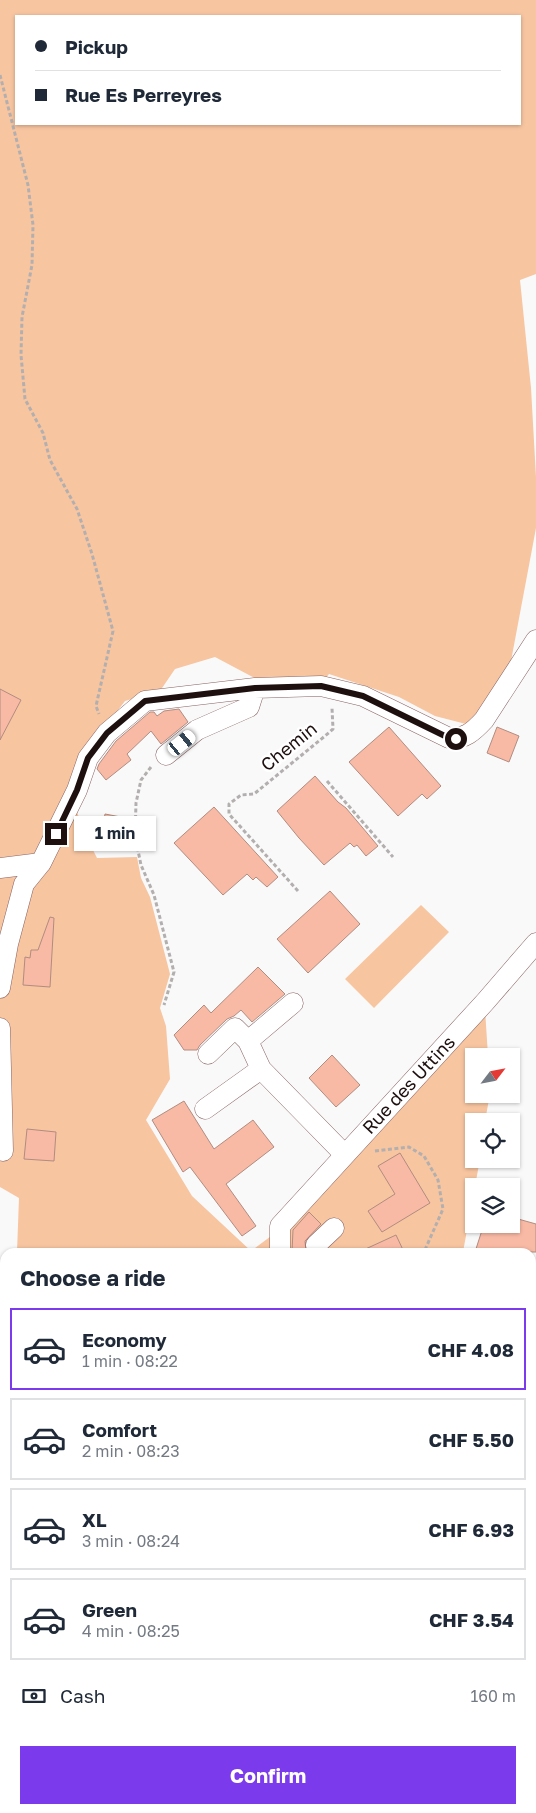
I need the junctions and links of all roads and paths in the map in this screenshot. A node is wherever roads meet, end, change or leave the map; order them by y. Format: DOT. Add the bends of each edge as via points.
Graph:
graph roads {
  1 [pos="0,75"];
  2 [pos="536,640"];
  3 [pos="255,688"];
  4 [pos="332,708"];
  5 [pos="107,733"];
  6 [pos="166,755"];
  7 [pos="326,781"];
  8 [pos="394,857"];
  9 [pos="42,863"];
  10 [pos="0,868"];
  11 [pos="298,890"];
  12 [pos="536,943"];
  13 [pos="0,988"];
  14 [pos="292,1003"];
  15 [pos="164,1005"];
  16 [pos="0,1028"];
  17 [pos="248,1041"];
  18 [pos="208,1054"];
  19 [pos="261,1069"];
  20 [pos="206,1109"];
  21 [pos="3,1150"];
  22 [pos="345,1155"];
  23 [pos="334,1228"];
  24 [pos="280,1248"];
  25 [pos="317,1248"];
  26 [pos="426,1248"];
  1 -- 5 [label="path" via="28,184 33,225 32,265 22,318 25,399 43,433 50,460 77,509 112,631 96,706"];
  2 -- 3 [label="street" via="476,730 456,739 355,693 321,686"];
  3 -- 5 [label="street" via="145,701"];
  3 -- 6 [label="street" via="249,707 197,730"];
  4 -- 11 [label="path, Chemin" via="333,729 254,794 241,795 229,804 229,814"];
  5 -- 9 [label="street" via="88,758 77,790"];
  6 -- 15 [label="path" via="141,780 134,836 154,895 174,972"];
  7 -- 8 [label="path"];
  9 -- 10 [label="street"];
  9 -- 13 [label="street" via="24,884"];
  12 -- 22 [label="street, Rue des Uttins"];
  14 -- 17 [label="street"];
  16 -- 21 [label="street"];
  17 -- 18 [label="street" via="235,1028"];
  17 -- 19 [label="street"];
  19 -- 20 [label="street"];
  19 -- 22 [label="street"];
  22 -- 24 [label="street, Rue des Uttins" via="280,1226"];
  22 -- 26 [label="path" via="409,1147 424,1156 438,1180 443,1209"];
  23 -- 25 [label="street" via="316,1245"];
}
